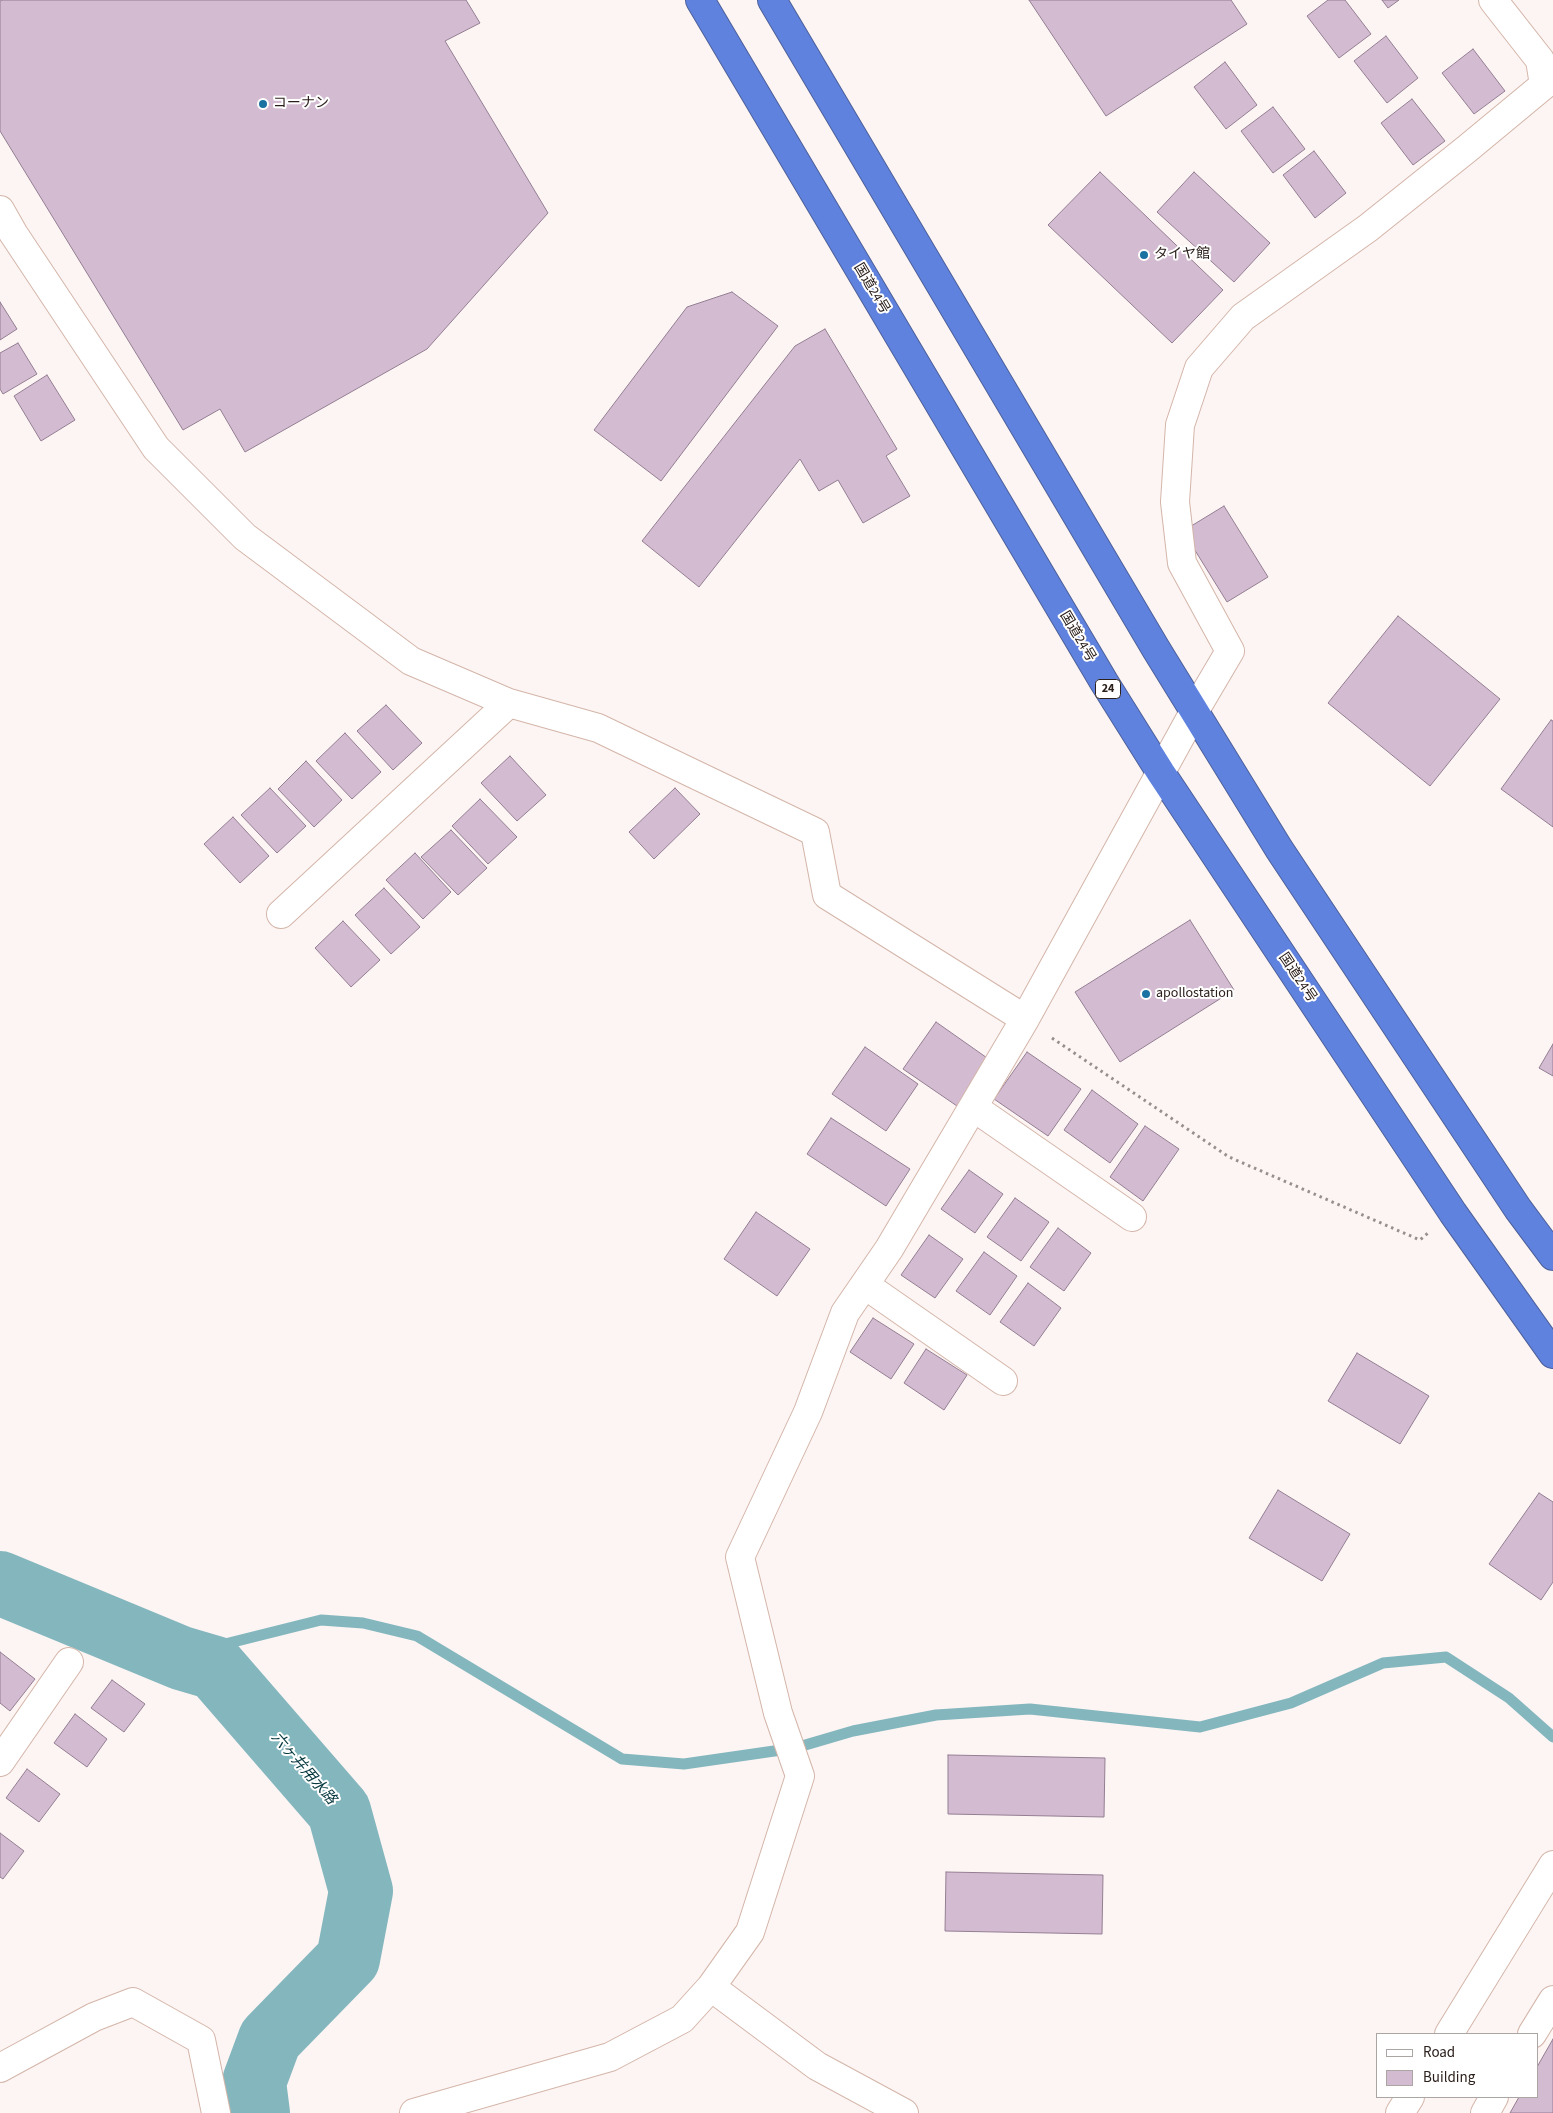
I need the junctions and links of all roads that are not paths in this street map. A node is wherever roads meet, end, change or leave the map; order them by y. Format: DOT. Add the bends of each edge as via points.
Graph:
graph roads {
  1 [pos="700,0"];
  2 [pos="772,0"];
  3 [pos="1494,0"];
  4 [pos="0,210"];
  5 [pos="7,240"];
  6 [pos="509,703"];
  7 [pos="1194,712"];
  8 [pos="1161,773"];
  9 [pos="281,914"];
  10 [pos="1025,1019"];
  11 [pos="972,1107"];
  12 [pos="1132,1217"];
  13 [pos="1553,1256"];
  14 [pos="865,1285"];
  15 [pos="1553,1354"];
  16 [pos="1003,1381"];
  17 [pos="69,1662"];
  18 [pos="4,1748"];
  19 [pos="1553,1865"];
  20 [pos="712,1986"];
  21 [pos="1553,2000"];
  22 [pos="1450,2033"];
  23 [pos="1533,2033"];
  24 [pos="0,2068"];
  25 [pos="1409,2098"];
  26 [pos="1493,2098"];
  27 [pos="216,2113"];
  28 [pos="414,2113"];
  29 [pos="904,2113"];
  30 [pos="1400,2113"];
  31 [pos="1485,2113"];
  1 -- 8 [label="highway, 国道24号 / 24"];
  2 -- 7 [label="highway"];
  3 -- 7 [label="street" via="1540,60 1544,85 1368,228 1243,317 1199,368 1180,425 1175,502 1182,563 1230,651"];
  4 -- 5 [label="street"];
  5 -- 6 [label="street" via="156,448 245,537 412,660"];
  6 -- 9 [label="street"];
  6 -- 10 [label="street" via="598,728 815,832 827,895"];
  7 -- 8 [label="street"];
  7 -- 13 [label="highway" via="1279,849"];
  8 -- 10 [label="street"];
  8 -- 15 [label="highway, 国道24号 / 24" via="1453,1213"];
  10 -- 11 [label="street"];
  11 -- 12 [label="street"];
  11 -- 14 [label="street"];
  14 -- 16 [label="street"];
  14 -- 20 [label="street" via="846,1313 808,1412 740,1557 778,1713 800,1776 750,1932"];
  17 -- 18 [label="street"];
  19 -- 22 [label="street"];
  20 -- 28 [label="street" via="682,2019 610,2057"];
  20 -- 29 [label="street" via="817,2066"];
  21 -- 23 [label="street"];
  24 -- 27 [label="street" via="94,2017 133,2002 201,2040"];
  25 -- 30 [label="street"];
  26 -- 31 [label="street"];
}
